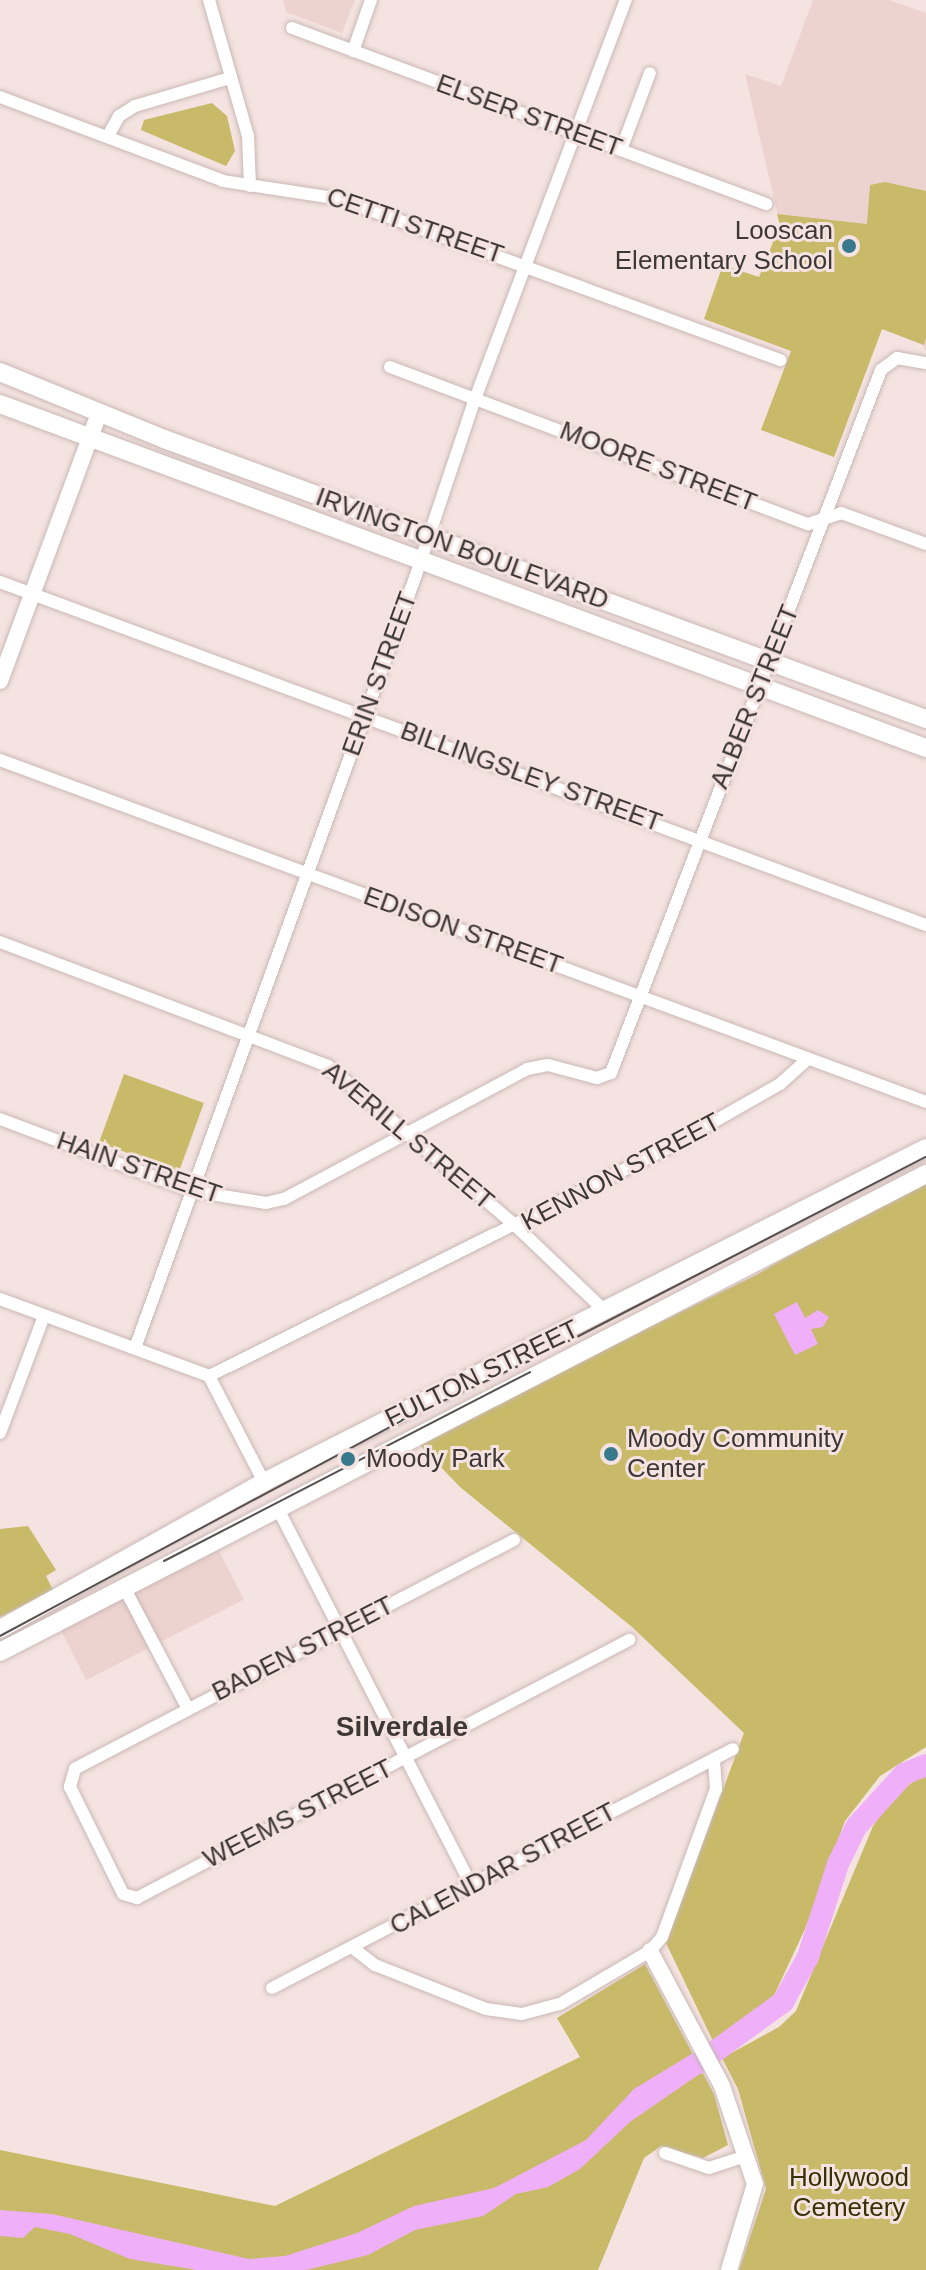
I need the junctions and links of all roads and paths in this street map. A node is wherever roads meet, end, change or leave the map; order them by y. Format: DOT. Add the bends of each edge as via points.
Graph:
graph roads {
  1 [pos="209,0"];
  2 [pos="371,0"];
  3 [pos="626,0"];
  4 [pos="292,28"];
  5 [pos="353,51"];
  6 [pos="650,73"];
  7 [pos="230,78"];
  8 [pos="0,97"];
  9 [pos="573,133"];
  10 [pos="108,136"];
  11 [pos="621,150"];
  12 [pos="250,186"];
  13 [pos="766,204"];
  14 [pos="525,265"];
  15 [pos="780,360"];
  16 [pos="926,363"];
  17 [pos="390,367"];
  18 [pos="0,372"];
  19 [pos="475,399"];
  20 [pos="0,404"];
  21 [pos="99,413"];
  22 [pos="89,440"];
  23 [pos="213,456"];
  24 [pos="203,482"];
  25 [pos="826,518"];
  26 [pos="429,535"];
  27 [pos="926,544"];
  28 [pos="420,562"];
  29 [pos="0,582"];
  30 [pos="32,594"];
  31 [pos="597,599"];
  32 [pos="589,624"];
  33 [pos="769,663"];
  34 [pos="0,681"];
  35 [pos="757,687"];
  36 [pos="364,716"];
  37 [pos="926,719"];
  38 [pos="926,748"];
  39 [pos="0,760"];
  40 [pos="698,839"];
  41 [pos="307,874"];
  42 [pos="926,925"];
  43 [pos="0,942"];
  44 [pos="642,996"];
  45 [pos="249,1033"];
  46 [pos="618,1058"];
  47 [pos="808,1059"];
  48 [pos="926,1102"];
  49 [pos="0,1119"];
  50 [pos="407,1131"];
  51 [pos="926,1148"];
  52 [pos="926,1174"];
  53 [pos="192,1191"];
  54 [pos="517,1227"];
  55 [pos="0,1299"];
  56 [pos="606,1312"];
  57 [pos="44,1316"];
  58 [pos="135,1348"];
  59 [pos="209,1376"];
  60 [pos="0,1433"];
  61 [pos="264,1482"];
  62 [pos="278,1509"];
  63 [pos="514,1540"];
  64 [pos="125,1589"];
  65 [pos="0,1629"];
  66 [pos="341,1630"];
  67 [pos="629,1640"];
  68 [pos="0,1652"];
  69 [pos="188,1709"];
  70 [pos="733,1749"];
  71 [pos="406,1759"];
  72 [pos="714,1759"];
  73 [pos="471,1885"];
  74 [pos="137,1898"];
  75 [pos="353,1948"];
  76 [pos="650,1951"];
  77 [pos="272,1988"];
  78 [pos="665,2153"];
  79 [pos="747,2156"];
  80 [pos="729,2270"];
  1 -- 7 [label="street"];
  2 -- 5 [label="street"];
  3 -- 9 [label="street, ERIN STREET"];
  4 -- 5 [label="street, ELSER STREET"];
  5 -- 9 [label="street, ELSER STREET"];
  6 -- 11 [label="street"];
  7 -- 10 [label="street" via="135,106 119,116"];
  7 -- 12 [label="street" via="248,136"];
  8 -- 10 [label="street, CETTI STREET"];
  9 -- 11 [label="street, ELSER STREET"];
  9 -- 14 [label="street, ERIN STREET"];
  10 -- 12 [label="street, CETTI STREET"];
  11 -- 13 [label="street, ELSER STREET"];
  12 -- 14 [label="street, CETTI STREET" via="315,192"];
  14 -- 15 [label="street, CETTI STREET"];
  14 -- 19 [label="street, ERIN STREET"];
  16 -- 25 [label="street, ALBER STREET" via="911,358 889,362 881,370"];
  17 -- 19 [label="street, MOORE STREET"];
  18 -- 21 [label="main road, IRVINGTON BOULEVARD"];
  19 -- 25 [label="street, MOORE STREET" via="808,524"];
  19 -- 26 [label="street, ERIN STREET"];
  20 -- 22 [label="main road, IRVINGTON BOULEVARD"];
  21 -- 22 [label="street"];
  21 -- 23 [label="main road, IRVINGTON BOULEVARD"];
  22 -- 24 [label="main road, IRVINGTON BOULEVARD"];
  22 -- 30 [label="street"];
  23 -- 24 [label="main road"];
  23 -- 26 [label="main road, IRVINGTON BOULEVARD"];
  24 -- 28 [label="main road, IRVINGTON BOULEVARD"];
  25 -- 27 [label="street, MOORE STREET" via="841,513"];
  25 -- 33 [label="street, ALBER STREET"];
  26 -- 28 [label="street, ERIN STREET"];
  26 -- 31 [label="main road, IRVINGTON BOULEVARD"];
  28 -- 32 [label="main road, IRVINGTON BOULEVARD"];
  28 -- 36 [label="street, ERIN STREET"];
  29 -- 30 [label="street, BILLINGSLEY STREET"];
  30 -- 34 [label="street"];
  30 -- 36 [label="street, BILLINGSLEY STREET"];
  31 -- 32 [label="main road"];
  31 -- 33 [label="main road, IRVINGTON BOULEVARD"];
  32 -- 35 [label="main road, IRVINGTON BOULEVARD"];
  33 -- 35 [label="street, ALBER STREET"];
  33 -- 37 [label="main road, IRVINGTON BOULEVARD"];
  35 -- 38 [label="main road, IRVINGTON BOULEVARD"];
  35 -- 40 [label="street, ALBER STREET"];
  36 -- 40 [label="street, BILLINGSLEY STREET"];
  36 -- 41 [label="street, ERIN STREET"];
  39 -- 41 [label="street, EDISON STREET"];
  40 -- 42 [label="street, BILLINGSLEY STREET"];
  40 -- 44 [label="street, ALBER STREET"];
  41 -- 44 [label="street, EDISON STREET"];
  41 -- 45 [label="street, ERIN STREET"];
  43 -- 45 [label="street, AVERILL STREET"];
  44 -- 46 [label="street, ALBER STREET"];
  44 -- 47 [label="street, EDISON STREET"];
  45 -- 50 [label="street, AVERILL STREET" via="328,1066"];
  45 -- 53 [label="street, ERIN STREET"];
  46 -- 50 [label="street, HAIN STREET" via="605,1077 548,1065 527,1069"];
  47 -- 48 [label="street, EDISON STREET"];
  47 -- 54 [label="street, KENNON STREET" via="739,1109"];
  49 -- 53 [label="street, HAIN STREET"];
  50 -- 53 [label="street, HAIN STREET" via="284,1199 245,1204"];
  50 -- 54 [label="street, AVERILL STREET"];
  51 -- 56 [label="main road, FULTON STREET"];
  52 -- 62 [label="main road, FULTON STREET"];
  53 -- 58 [label="street, ERIN STREET"];
  54 -- 56 [label="street, AVERILL STREET"];
  54 -- 59 [label="street, KENNON STREET"];
  55 -- 57 [label="street"];
  56 -- 61 [label="main road, FULTON STREET"];
  57 -- 58 [label="street"];
  57 -- 60 [label="street"];
  58 -- 59 [label="street"];
  59 -- 61 [label="street"];
  61 -- 65 [label="main road, FULTON STREET"];
  62 -- 64 [label="main road, FULTON STREET"];
  62 -- 66 [label="street"];
  63 -- 66 [label="street, BADEN STREET"];
  64 -- 68 [label="main road, FULTON STREET"];
  64 -- 69 [label="street"];
  66 -- 69 [label="street, BADEN STREET"];
  66 -- 71 [label="street"];
  67 -- 71 [label="street, WEEMS STREET"];
  69 -- 74 [label="street, BADEN STREET" via="71,1774 70,1787 120,1889 126,1897"];
  70 -- 72 [label="street, CALENDAR STREET"];
  71 -- 73 [label="street"];
  71 -- 74 [label="street, WEEMS STREET"];
  72 -- 73 [label="street, CALENDAR STREET"];
  72 -- 76 [label="street" via="719,1777 708,1815 662,1937"];
  73 -- 75 [label="street, CALENDAR STREET"];
  75 -- 76 [label="street" via="375,1965 511,2014 560,2004"];
  75 -- 77 [label="street, CALENDAR STREET"];
  76 -- 79 [label="street" via="736,2123"];
  78 -- 79 [label="street" via="709,2168"];
  79 -- 80 [label="street" via="755,2196"];
}
